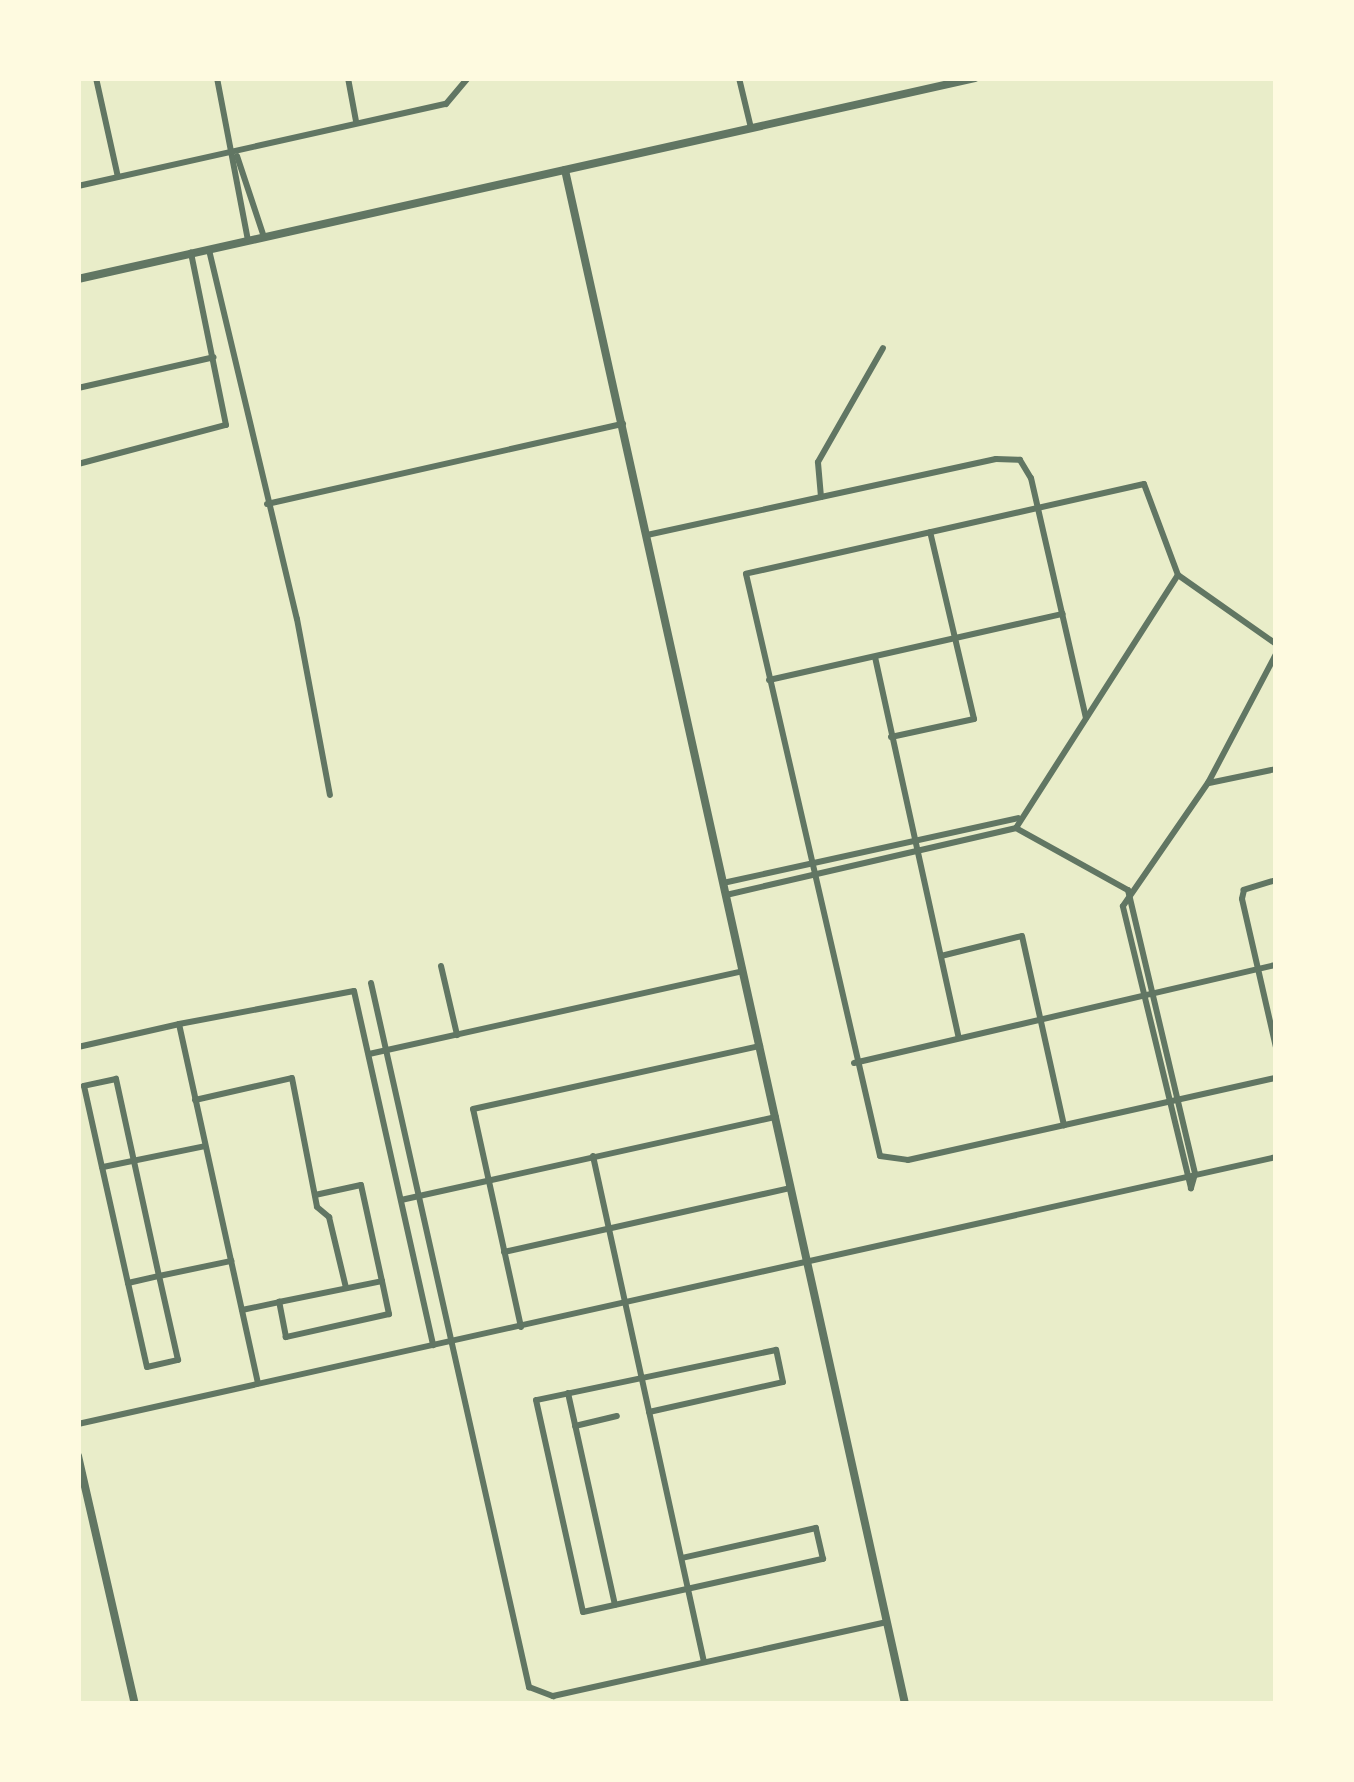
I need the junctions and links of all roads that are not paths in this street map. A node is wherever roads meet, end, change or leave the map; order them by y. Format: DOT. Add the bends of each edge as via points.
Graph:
graph roads {
  1 [pos="96,78"];
  2 [pos="217,78"];
  3 [pos="347,78"];
  4 [pos="468,78"];
  5 [pos="739,78"];
  6 [pos="975,78"];
  7 [pos="356,121"];
  8 [pos="751,128"];
  9 [pos="235,153"];
  10 [pos="565,170"];
  11 [pos="118,177"];
  12 [pos="78,186"];
  13 [pos="264,237"];
  14 [pos="248,241"];
  15 [pos="209,250"];
  16 [pos="191,253"];
  17 [pos="78,279"];
  18 [pos="883,347"];
  19 [pos="214,358"];
  20 [pos="78,388"];
  21 [pos="623,424"];
  22 [pos="78,464"];
  23 [pos="821,497"];
  24 [pos="267,504"];
  25 [pos="1038,508"];
  26 [pos="930,532"];
  27 [pos="647,535"];
  28 [pos="1178,575"];
  29 [pos="1063,614"];
  30 [pos="956,638"];
  31 [pos="1276,644"];
  32 [pos="1276,654"];
  33 [pos="874,656"];
  34 [pos="769,680"];
  35 [pos="1086,718"];
  36 [pos="892,737"];
  37 [pos="1276,770"];
  38 [pos="1208,783"];
  39 [pos="330,795"];
  40 [pos="1018,818"];
  41 [pos="1016,828"];
  42 [pos="916,840"];
  43 [pos="918,851"];
  44 [pos="809,863"];
  45 [pos="812,874"];
  46 [pos="1276,880"];
  47 [pos="724,883"];
  48 [pos="1128,890"];
  49 [pos="727,895"];
  50 [pos="941,956"];
  51 [pos="1276,965"];
  52 [pos="441,966"];
  53 [pos="1259,969"];
  54 [pos="743,971"];
  55 [pos="370,982"];
  56 [pos="1156,993"];
  57 [pos="1143,995"];
  58 [pos="1041,1018"];
  59 [pos="179,1024"];
  60 [pos="457,1034"];
  61 [pos="958,1038"];
  62 [pos="760,1046"];
  63 [pos="78,1047"];
  64 [pos="1276,1048"];
  65 [pos="386,1050"];
  66 [pos="369,1054"];
  67 [pos="854,1064"];
  68 [pos="1276,1078"];
  69 [pos="1178,1099"];
  70 [pos="195,1100"];
  71 [pos="1166,1101"];
  72 [pos="776,1117"];
  73 [pos="1064,1125"];
  74 [pos="206,1146"];
  75 [pos="593,1156"];
  76 [pos="1276,1156"];
  77 [pos="134,1161"];
  78 [pos="102,1167"];
  79 [pos="1195,1174"];
  80 [pos="1183,1176"];
  81 [pos="488,1180"];
  82 [pos="791,1188"];
  83 [pos="315,1195"];
  84 [pos="418,1196"];
  85 [pos="401,1200"];
  86 [pos="609,1228"];
  87 [pos="505,1252"];
  88 [pos="231,1261"];
  89 [pos="807,1261"];
  90 [pos="159,1276"];
  91 [pos="382,1281"];
  92 [pos="128,1283"];
  93 [pos="346,1288"];
  94 [pos="279,1302"];
  95 [pos="626,1304"];
  96 [pos="242,1310"];
  97 [pos="521,1327"];
  98 [pos="451,1343"];
  99 [pos="434,1346"];
  100 [pos="642,1378"];
  101 [pos="258,1383"];
  102 [pos="568,1393"];
  103 [pos="650,1412"];
  104 [pos="617,1416"];
  105 [pos="78,1424"];
  106 [pos="575,1426"];
  107 [pos="78,1456"];
  108 [pos="682,1558"];
  109 [pos="688,1589"];
  110 [pos="615,1605"];
  111 [pos="886,1622"];
  112 [pos="704,1663"];
  113 [pos="135,1704"];
  114 [pos="905,1704"];
  1 -- 11 [label="street"];
  2 -- 9 [label="street"];
  3 -- 7 [label="street"];
  4 -- 7 [label="street" via="446,104"];
  5 -- 8 [label="street"];
  6 -- 8 [label="street"];
  7 -- 9 [label="street"];
  8 -- 10 [label="street"];
  9 -- 11 [label="street"];
  9 -- 13 [label="street"];
  9 -- 14 [label="street"];
  10 -- 13 [label="street"];
  10 -- 21 [label="street"];
  11 -- 12 [label="street"];
  13 -- 14 [label="street"];
  14 -- 15 [label="street"];
  15 -- 16 [label="street"];
  15 -- 24 [label="street"];
  16 -- 17 [label="street"];
  16 -- 19 [label="street"];
  18 -- 23 [label="street" via="818,462"];
  19 -- 20 [label="street"];
  19 -- 22 [label="street" via="225,428"];
  21 -- 24 [label="street"];
  21 -- 27 [label="street"];
  23 -- 25 [label="street" via="1021,460"];
  23 -- 27 [label="street"];
  24 -- 39 [label="street"];
  25 -- 26 [label="street"];
  25 -- 28 [label="street" via="1144,484"];
  25 -- 29 [label="street"];
  26 -- 30 [label="street"];
  26 -- 34 [label="street" via="746,574"];
  27 -- 47 [label="street"];
  28 -- 31 [label="street"];
  28 -- 35 [label="street"];
  29 -- 30 [label="street"];
  29 -- 35 [label="street"];
  30 -- 33 [label="street"];
  30 -- 36 [label="street" via="974,719"];
  32 -- 38 [label="street"];
  33 -- 34 [label="street"];
  33 -- 36 [label="street"];
  34 -- 44 [label="street"];
  35 -- 40 [label="street"];
  36 -- 42 [label="street"];
  37 -- 38 [label="street"];
  38 -- 48 [label="street"];
  40 -- 41 [label="street"];
  40 -- 42 [label="street"];
  41 -- 43 [label="street"];
  41 -- 48 [label="street"];
  42 -- 43 [label="street"];
  42 -- 44 [label="street"];
  43 -- 45 [label="street"];
  43 -- 50 [label="street"];
  44 -- 45 [label="street"];
  44 -- 47 [label="street"];
  45 -- 49 [label="street"];
  45 -- 67 [label="street"];
  46 -- 53 [label="street" via="1244,890"];
  47 -- 49 [label="street"];
  48 -- 56 [label="street"];
  48 -- 57 [label="street" via="1124,906"];
  49 -- 54 [label="street"];
  50 -- 58 [label="street" via="1022,936"];
  50 -- 61 [label="street"];
  51 -- 53 [label="street"];
  52 -- 60 [label="street"];
  53 -- 56 [label="street"];
  53 -- 64 [label="street"];
  54 -- 60 [label="street"];
  54 -- 62 [label="street"];
  55 -- 65 [label="street"];
  56 -- 57 [label="street"];
  56 -- 69 [label="street"];
  57 -- 58 [label="street"];
  57 -- 71 [label="street"];
  58 -- 61 [label="street"];
  58 -- 73 [label="street"];
  59 -- 63 [label="street"];
  59 -- 66 [label="street" via="347,987"];
  59 -- 70 [label="street"];
  60 -- 65 [label="street"];
  61 -- 67 [label="street"];
  62 -- 72 [label="street"];
  62 -- 81 [label="street" via="473,1109"];
  65 -- 66 [label="street"];
  65 -- 84 [label="street"];
  66 -- 85 [label="street"];
  67 -- 73 [label="street" via="872,1142 885,1160"];
  68 -- 69 [label="street"];
  69 -- 71 [label="street"];
  69 -- 79 [label="street"];
  70 -- 74 [label="street"];
  70 -- 83 [label="street" via="292,1078"];
  71 -- 73 [label="street"];
  71 -- 80 [label="street"];
  72 -- 75 [label="street"];
  72 -- 82 [label="street"];
  74 -- 77 [label="street"];
  74 -- 88 [label="street"];
  75 -- 81 [label="street"];
  75 -- 86 [label="street"];
  76 -- 79 [label="street"];
  77 -- 78 [label="street"];
  77 -- 78 [label="street" via="116,1079 84,1086"];
  77 -- 90 [label="street"];
  78 -- 92 [label="street"];
  79 -- 80 [label="street"];
  79 -- 80 [label="street" via="1191,1189"];
  80 -- 89 [label="street"];
  81 -- 84 [label="street"];
  81 -- 87 [label="street"];
  82 -- 86 [label="street"];
  82 -- 89 [label="street"];
  83 -- 91 [label="street" via="361,1185"];
  83 -- 93 [label="street" via="329,1217"];
  84 -- 85 [label="street"];
  84 -- 98 [label="street"];
  85 -- 99 [label="street"];
  86 -- 87 [label="street"];
  86 -- 95 [label="street"];
  87 -- 97 [label="street"];
  88 -- 90 [label="street"];
  88 -- 96 [label="street"];
  89 -- 95 [label="street"];
  89 -- 111 [label="street"];
  90 -- 92 [label="street"];
  90 -- 92 [label="street" via="178,1360 147,1366"];
  91 -- 93 [label="street"];
  91 -- 94 [label="street" via="389,1314 286,1336"];
  93 -- 94 [label="street"];
  94 -- 96 [label="street"];
  95 -- 97 [label="street"];
  95 -- 100 [label="street"];
  96 -- 101 [label="street"];
  97 -- 98 [label="street"];
  98 -- 99 [label="street"];
  98 -- 112 [label="street" via="529,1688 554,1696"];
  99 -- 101 [label="street"];
  100 -- 102 [label="street"];
  100 -- 103 [label="street"];
  100 -- 103 [label="street" via="776,1350 784,1382"];
  101 -- 105 [label="street"];
  102 -- 106 [label="street"];
  102 -- 110 [label="street" via="536,1400 583,1612"];
  103 -- 108 [label="street"];
  104 -- 106 [label="street"];
  106 -- 110 [label="street"];
  107 -- 113 [label="street"];
  108 -- 109 [label="street"];
  108 -- 109 [label="street" via="816,1528 823,1559"];
  109 -- 110 [label="street"];
  109 -- 112 [label="street"];
  111 -- 112 [label="street"];
  111 -- 114 [label="street"];
}
